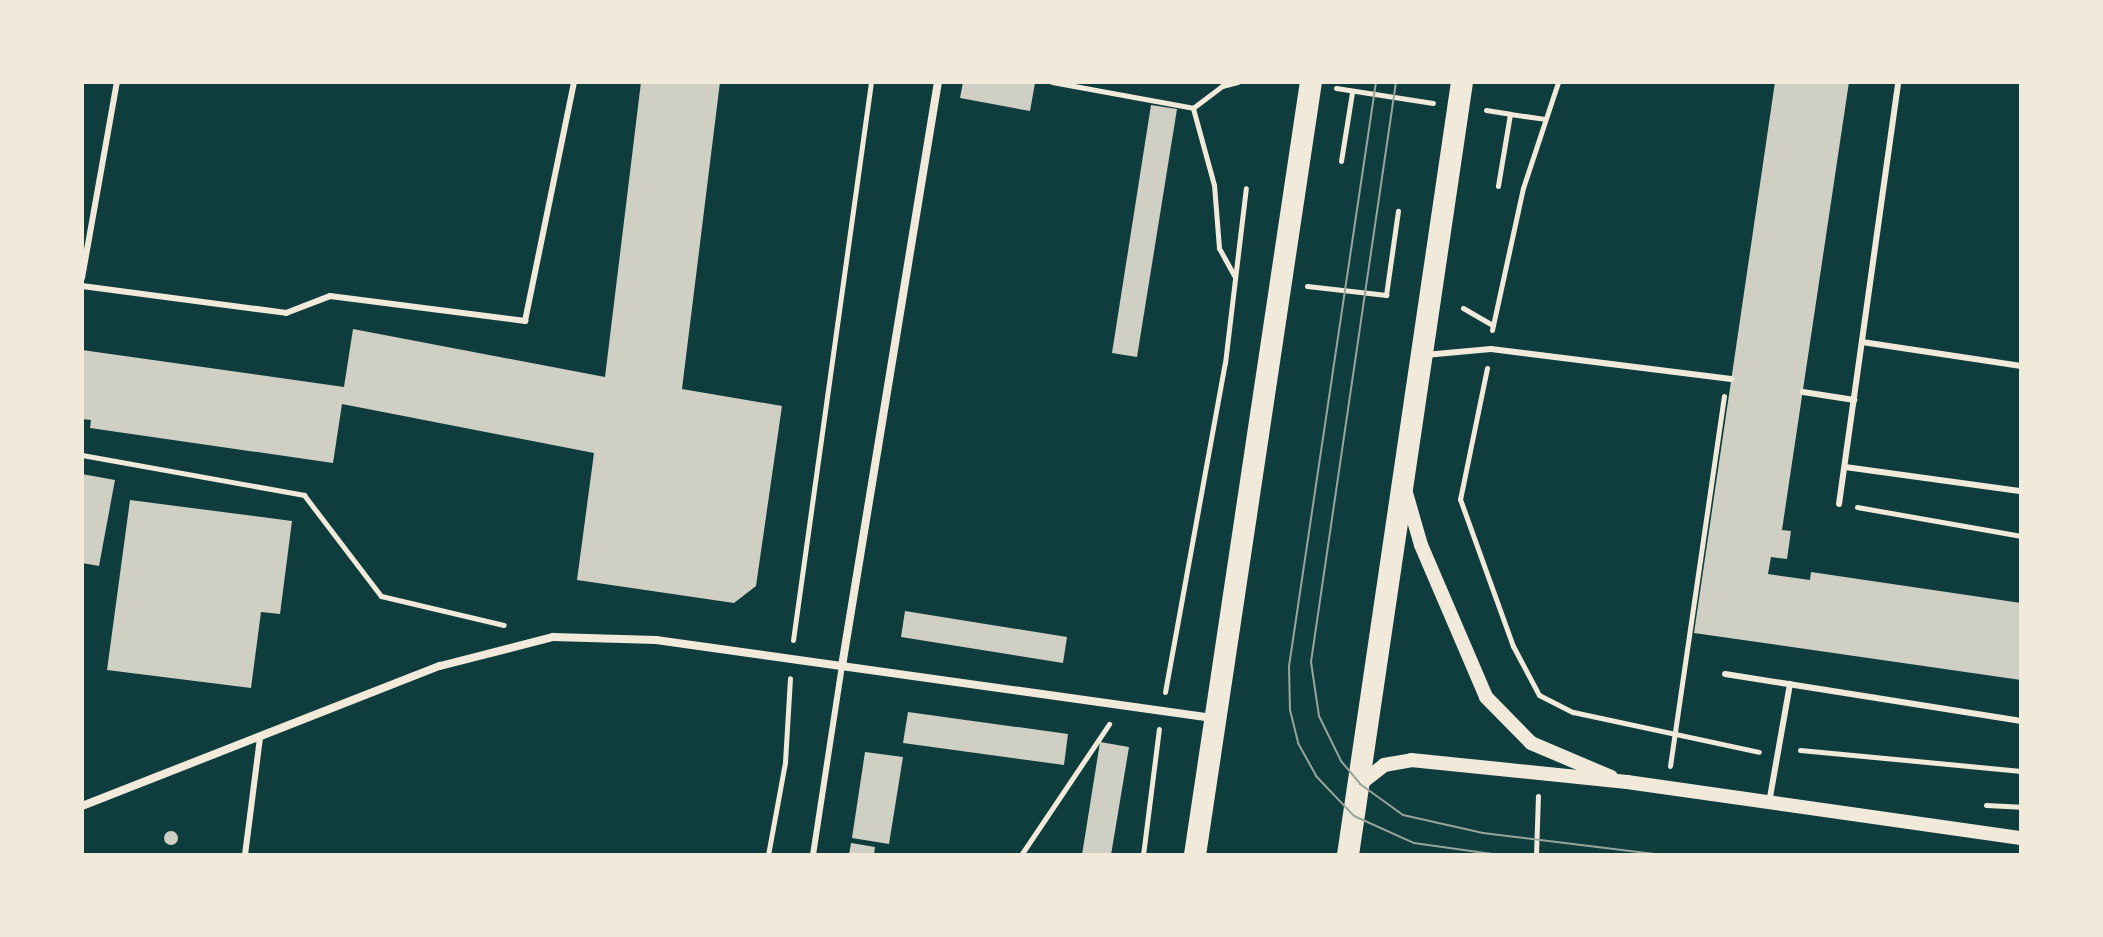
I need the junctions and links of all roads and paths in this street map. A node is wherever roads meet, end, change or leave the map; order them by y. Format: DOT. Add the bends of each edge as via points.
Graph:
graph roads {
  1 [pos="117,82"];
  2 [pos="574,82"];
  3 [pos="871,82"];
  4 [pos="938,82"];
  5 [pos="1052,82"];
  6 [pos="1238,82"];
  7 [pos="1311,82"];
  8 [pos="1462,82"];
  9 [pos="1558,82"];
  10 [pos="1898,82"];
  11 [pos="1352,92"];
  12 [pos="1459,106"];
  13 [pos="1193,108"];
  14 [pos="1510,114"];
  15 [pos="1545,119"];
  16 [pos="1341,161"];
  17 [pos="1498,186"];
  18 [pos="1246,188"];
  19 [pos="1398,211"];
  20 [pos="82,278"];
  21 [pos="1236,278"];
  22 [pos="1294,285"];
  23 [pos="82,286"];
  24 [pos="1463,308"];
  25 [pos="1492,325"];
  26 [pos="1862,342"];
  27 [pos="1491,349"];
  28 [pos="1421,356"];
  29 [pos="2021,366"];
  30 [pos="1729,379"];
  31 [pos="1803,392"];
  32 [pos="1854,400"];
  33 [pos="82,455"];
  34 [pos="1845,467"];
  35 [pos="1405,490"];
  36 [pos="2021,491"];
  37 [pos="1839,504"];
  38 [pos="2021,536"];
  39 [pos="553,637"];
  40 [pos="790,660"];
  41 [pos="842,666"];
  42 [pos="1725,674"];
  43 [pos="1790,684"];
  44 [pos="1121,706"];
  45 [pos="1162,712"];
  46 [pos="1215,718"];
  47 [pos="2021,721"];
  48 [pos="1676,733"];
  49 [pos="260,738"];
  50 [pos="1778,756"];
  51 [pos="1656,763"];
  52 [pos="1671,765"];
  53 [pos="1686,767"];
  54 [pos="2021,771"];
  55 [pos="1537,775"];
  56 [pos="1627,782"];
  57 [pos="1360,784"];
  58 [pos="1667,788"];
  59 [pos="1769,803"];
  60 [pos="1978,805"];
  61 [pos="82,806"];
  62 [pos="2021,807"];
  63 [pos="2021,838"];
  64 [pos="245,855"];
  65 [pos="768,855"];
  66 [pos="813,855"];
  67 [pos="1021,855"];
  68 [pos="1143,855"];
  69 [pos="1195,855"];
  70 [pos="1348,855"];
  71 [pos="1536,855"];
  1 -- 20 [label="lane"];
  2 -- 23 [label="lane" via="525,321 330,296 286,313"];
  3 -- 40 [label="path"];
  4 -- 41 [label="street"];
  5 -- 13 [label="path"];
  6 -- 13 [label="path" via="1222,86"];
  7 -- 11 [label="path"];
  7 -- 46 [label="highway"];
  8 -- 12 [label="highway"];
  9 -- 15 [label="path"];
  10 -- 26 [label="lane"];
  11 -- 12 [label="path"];
  11 -- 16 [label="path"];
  12 -- 14 [label="path"];
  12 -- 28 [label="highway"];
  13 -- 21 [label="path" via="1214,185 1219,248"];
  14 -- 15 [label="path"];
  14 -- 17 [label="path"];
  15 -- 25 [label="path"];
  18 -- 21 [label="path"];
  19 -- 22 [label="path" via="1386,295"];
  21 -- 45 [label="path"];
  24 -- 25 [label="path"];
  25 -- 27 [label="path"];
  26 -- 29 [label="lane"];
  26 -- 32 [label="lane"];
  27 -- 28 [label="lane"];
  27 -- 30 [label="lane"];
  27 -- 48 [label="path" via="1460,499 1513,646 1539,695 1553,705"];
  28 -- 35 [label="highway"];
  30 -- 48 [label="path"];
  31 -- 32 [label="lane"];
  32 -- 34 [label="lane"];
  33 -- 39 [label="path" via="304,495 381,596"];
  34 -- 36 [label="lane"];
  34 -- 37 [label="lane"];
  35 -- 56 [label="street" via="1421,545 1486,697 1531,743"];
  35 -- 57 [label="highway"];
  37 -- 38 [label="path"];
  39 -- 40 [label="street" via="656,640"];
  39 -- 49 [label="street" via="440,666"];
  40 -- 41 [label="street"];
  40 -- 65 [label="path" via="785,762"];
  41 -- 44 [label="street"];
  41 -- 66 [label="lane"];
  42 -- 43 [label="lane"];
  43 -- 47 [label="lane"];
  43 -- 50 [label="lane"];
  44 -- 45 [label="street"];
  44 -- 67 [label="path"];
  45 -- 46 [label="street"];
  45 -- 68 [label="path"];
  46 -- 69 [label="highway"];
  48 -- 50 [label="path"];
  48 -- 52 [label="path"];
  49 -- 61 [label="street"];
  49 -- 64 [label="lane"];
  50 -- 54 [label="path" via="1810,747"];
  50 -- 59 [label="lane"];
  51 -- 52 [label="path"];
  52 -- 53 [label="path"];
  52 -- 58 [label="path"];
  55 -- 56 [label="street"];
  55 -- 57 [label="street" via="1411,760 1384,765"];
  55 -- 71 [label="path"];
  56 -- 58 [label="street"];
  57 -- 70 [label="highway"];
  58 -- 59 [label="street"];
  59 -- 63 [label="street"];
  60 -- 62 [label="path"];
}
